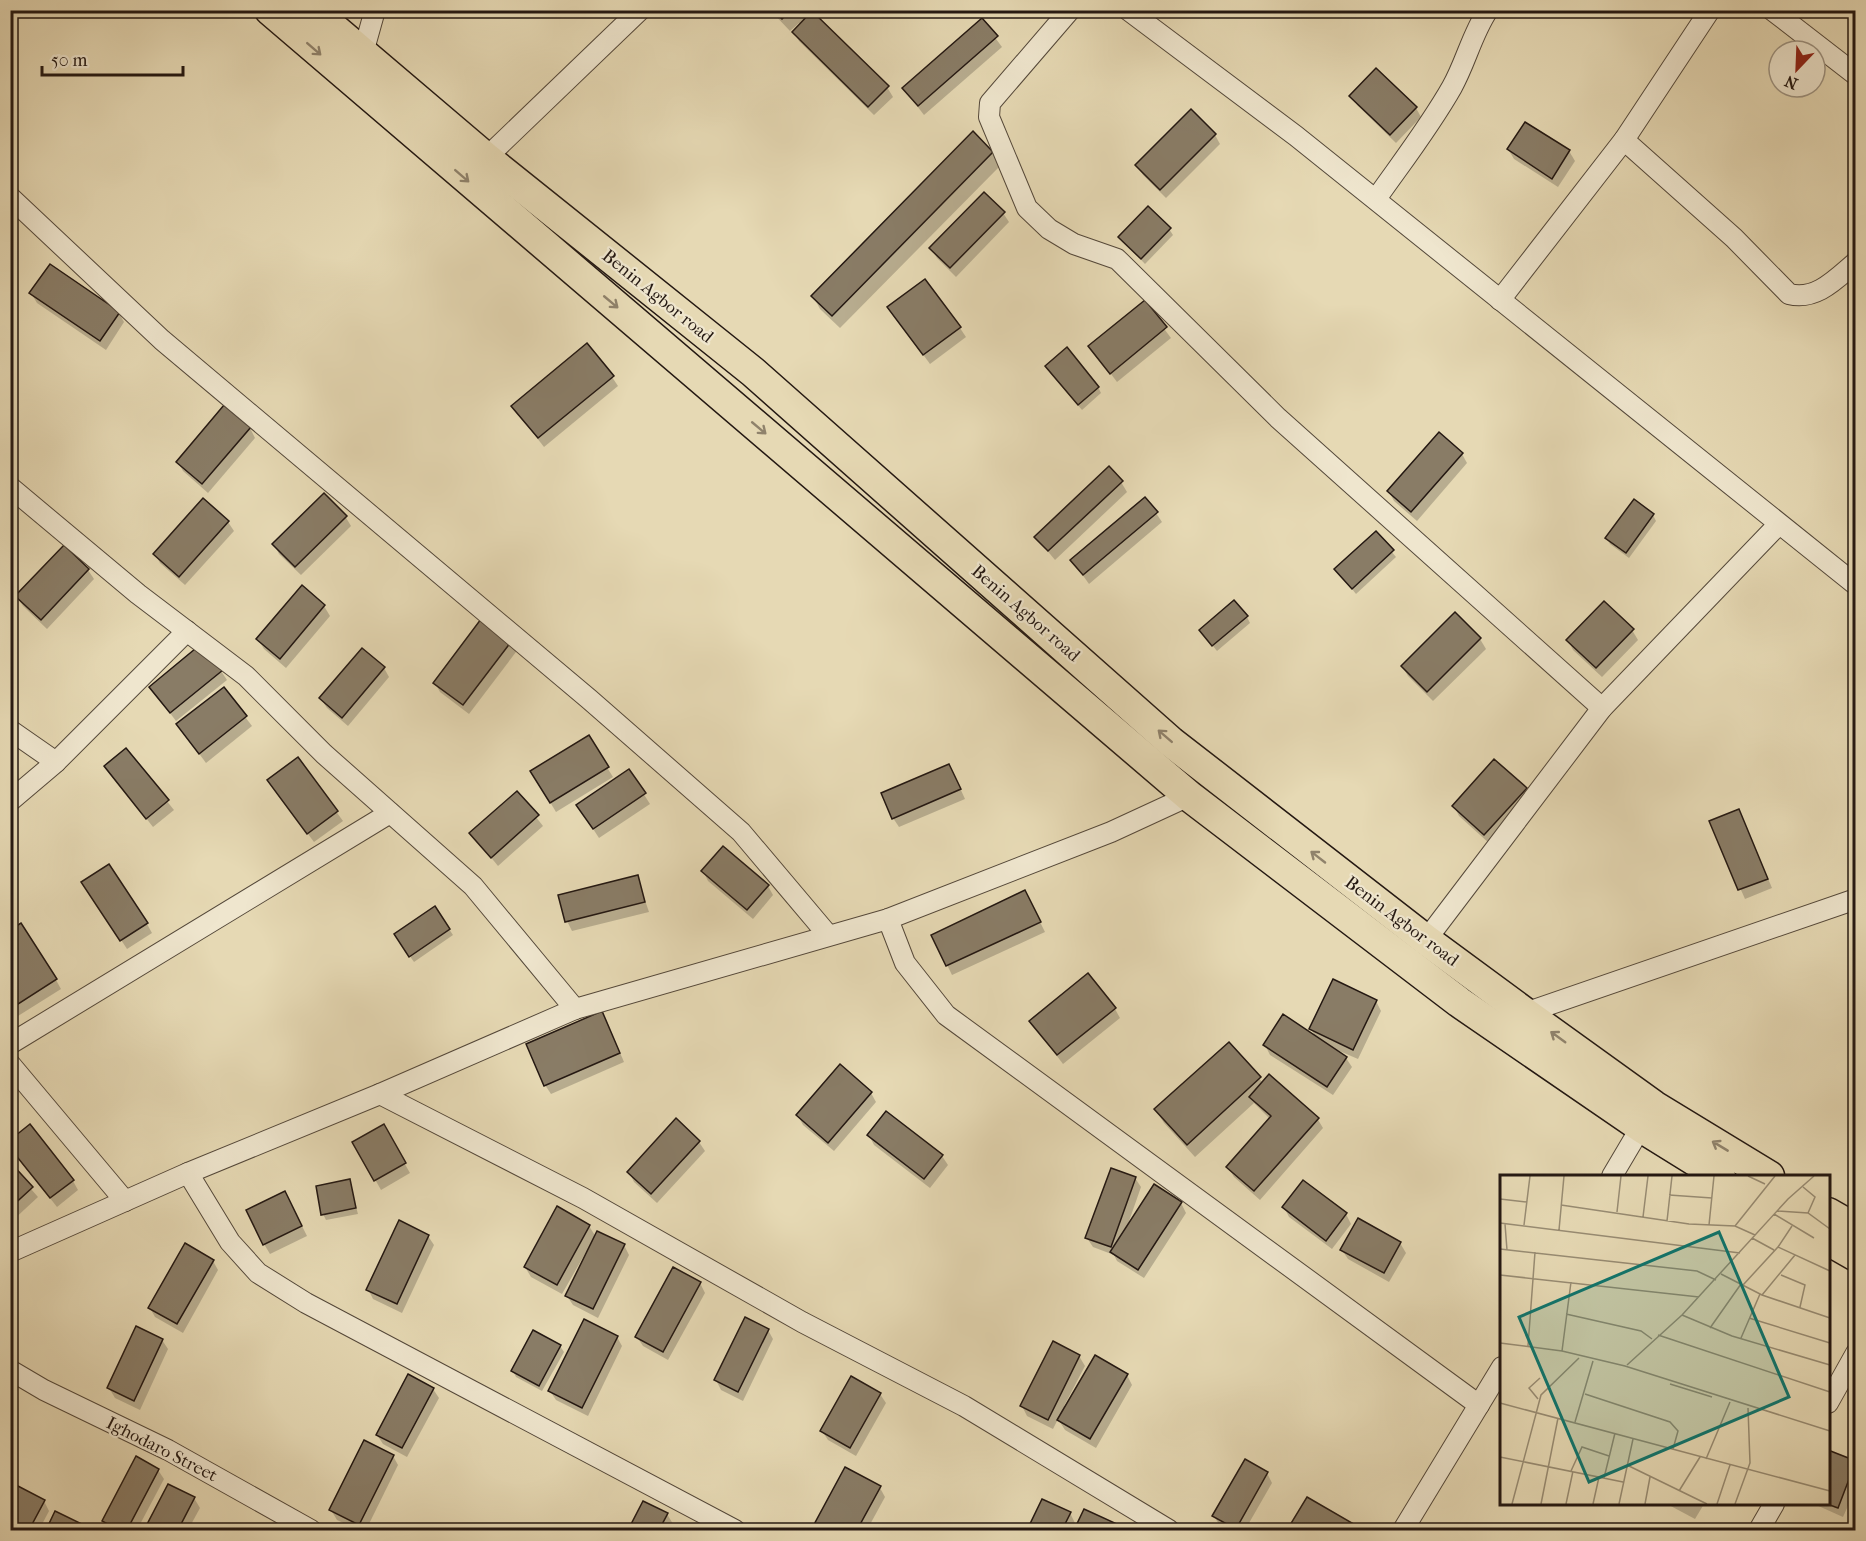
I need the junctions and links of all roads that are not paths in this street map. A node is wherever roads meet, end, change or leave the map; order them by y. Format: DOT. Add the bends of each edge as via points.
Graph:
graph roads {
  1 [pos="270,10"];
  2 [pos="312,10"];
  3 [pos="375,10"];
  4 [pos="640,10"];
  5 [pos="1070,10"];
  6 [pos="1128,10"];
  7 [pos="1488,10"];
  8 [pos="1710,10"];
  9 [pos="1772,11"];
  10 [pos="363,53"];
  11 [pos="1856,75"];
  12 [pos="1624,140"];
  13 [pos="486,158"];
  14 [pos="10,197"];
  15 [pos="1376,199"];
  16 [pos="1856,262"];
  17 [pos="1500,300"];
  18 [pos="753,372"];
  19 [pos="727,401"];
  20 [pos="10,487"];
  21 [pos="1778,525"];
  22 [pos="1856,585"];
  23 [pos="187,631"];
  24 [pos="1602,708"];
  25 [pos="10,730"];
  26 [pos="56,762"];
  27 [pos="1189,796"];
  28 [pos="10,801"];
  29 [pos="390,813"];
  30 [pos="1856,899"];
  31 [pos="888,920"];
  32 [pos="828,935"];
  33 [pos="1426,940"];
  34 [pos="575,1009"];
  35 [pos="1525,1013"];
  36 [pos="10,1044"];
  37 [pos="10,1064"];
  38 [pos="380,1094"];
  39 [pos="1641,1127"];
  40 [pos="188,1173"];
  41 [pos="1613,1175"];
  42 [pos="1718,1175"];
  43 [pos="1768,1175"];
  44 [pos="125,1201"];
  45 [pos="1830,1214"];
  46 [pos="1856,1229"];
  47 [pos="1830,1241"];
  48 [pos="10,1252"];
  49 [pos="1856,1256"];
  50 [pos="1856,1353"];
  51 [pos="10,1370"];
  52 [pos="1500,1370"];
  53 [pos="1830,1399"];
  54 [pos="1479,1405"];
  55 [pos="1773,1505"];
  56 [pos="311,1530"];
  57 [pos="735,1530"];
  58 [pos="1169,1530"];
  59 [pos="1403,1530"];
  60 [pos="1759,1530"];
  1 -- 19 [label="highway, Benin Agbor road, one-way"];
  2 -- 10 [label="highway, Benin Agbor road"];
  3 -- 10 [label="street"];
  4 -- 13 [label="street"];
  5 -- 24 [label="street" via="990,103 989,117 1027,208 1049,229 1074,244 1117,259 1278,418"];
  6 -- 15 [label="street"];
  7 -- 15 [label="street" via="1454,84"];
  8 -- 12 [label="street"];
  9 -- 11 [label="street"];
  10 -- 13 [label="highway, Benin Agbor road"];
  12 -- 16 [label="street" via="1734,238 1789,294 1814,294"];
  12 -- 17 [label="street"];
  13 -- 18 [label="highway, Benin Agbor road"];
  14 -- 32 [label="street" via="162,340 741,832"];
  15 -- 17 [label="street"];
  17 -- 21 [label="street"];
  18 -- 19 [label="highway"];
  33 -- 18 [label="highway, Benin Agbor road, one-way" via="1171,742"];
  19 -- 27 [label="highway, Benin Agbor road, one-way"];
  20 -- 23 [label="street"];
  21 -- 22 [label="street"];
  21 -- 24 [label="street"];
  23 -- 26 [label="street"];
  23 -- 29 [label="street" via="246,676"];
  24 -- 33 [label="street"];
  25 -- 26 [label="street"];
  26 -- 28 [label="street"];
  27 -- 31 [label="street" via="1111,832"];
  27 -- 39 [label="highway, Benin Agbor road" via="1459,1002"];
  29 -- 34 [label="street" via="473,886"];
  29 -- 36 [label="street"];
  30 -- 35 [label="street"];
  31 -- 32 [label="street"];
  31 -- 54 [label="street" via="905,963 946,1015"];
  32 -- 34 [label="street"];
  33 -- 35 [label="highway, Benin Agbor road"];
  34 -- 38 [label="street"];
  43 -- 35 [label="highway, Benin Agbor road, one-way" via="1654,1106"];
  37 -- 44 [label="street"];
  38 -- 40 [label="street"];
  38 -- 58 [label="street" via="583,1198 802,1322 964,1406"];
  39 -- 41 [label="street"];
  39 -- 42 [label="highway, Benin Agbor road"];
  40 -- 44 [label="street"];
  40 -- 57 [label="street" via="230,1242 258,1273 338,1320"];
  44 -- 48 [label="street"];
  45 -- 46 [label="highway"];
  47 -- 49 [label="highway"];
  50 -- 53 [label="street"];
  51 -- 56 [label="street, Ighodaro Street" via="168,1450"];
  52 -- 54 [label="street"];
  54 -- 59 [label="street"];
  55 -- 60 [label="street"];
}
